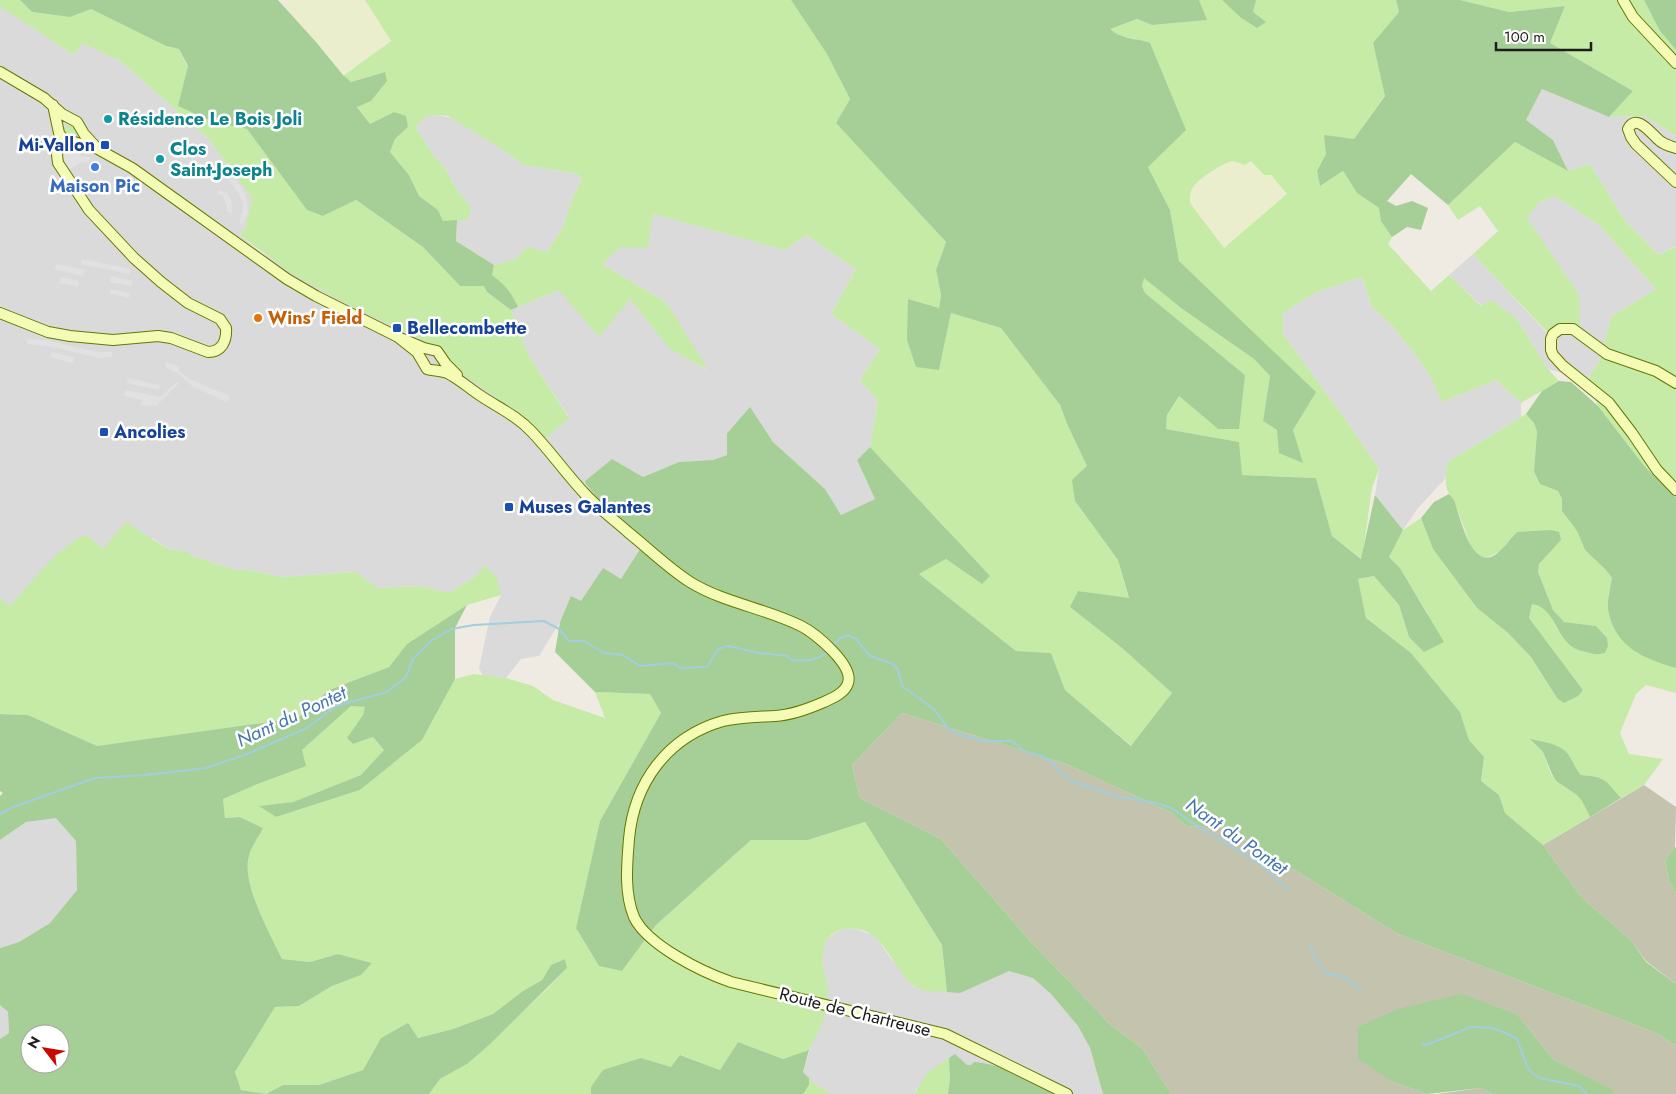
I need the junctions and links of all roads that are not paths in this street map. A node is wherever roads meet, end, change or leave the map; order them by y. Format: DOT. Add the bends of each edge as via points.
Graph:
graph roads {
  1 [pos="1623,0"];
  2 [pos="1676,63"];
  3 [pos="0,72"];
  4 [pos="53,106"];
  5 [pos="72,120"];
  6 [pos="81,129"];
  7 [pos="60,133"];
  8 [pos="72,141"];
  9 [pos="96,148"];
  10 [pos="1676,148"];
  11 [pos="57,155"];
  12 [pos="1676,182"];
  13 [pos="0,313"];
  14 [pos="398,337"];
  15 [pos="430,350"];
  16 [pos="443,359"];
  17 [pos="422,360"];
  18 [pos="435,370"];
  19 [pos="1676,383"];
  20 [pos="478,394"];
  21 [pos="1676,490"];
  22 [pos="1067,1094"];
  1 -- 2 [label="main road" via="1633,17"];
  3 -- 4 [label="main road"];
  4 -- 5 [label="main road"];
  4 -- 7 [label="main road"];
  5 -- 6 [label="main road"];
  5 -- 7 [label="main road" via="65,121"];
  6 -- 8 [label="main road" via="78,138"];
  6 -- 9 [label="main road"];
  7 -- 8 [label="main road"];
  7 -- 11 [label="main road"];
  8 -- 9 [label="main road"];
  8 -- 11 [label="main road"];
  9 -- 14 [label="main road" via="132,168 287,279"];
  10 -- 12 [label="main road" via="1662,143 1642,124 1633,123 1628,129 1636,144"];
  11 -- 13 [label="main road" via="59,165 104,227 161,282 188,303 220,319 227,335 220,348 208,352 158,336 113,340 48,332"];
  14 -- 15 [label="main road"];
  14 -- 17 [label="main road"];
  15 -- 16 [label="main road" via="439,352"];
  15 -- 17 [label="main road" via="425,352"];
  16 -- 18 [label="main road" via="442,365"];
  16 -- 20 [label="main road"];
  17 -- 18 [label="main road" via="426,369"];
  18 -- 20 [label="main road" via="450,375"];
  19 -- 21 [label="main road" via="1656,371 1607,354 1572,329 1560,329 1551,339 1553,355 1609,403 1657,470"];
  20 -- 22 [label="main road, Route de Chartreuse" via="520,420 586,496 675,572 704,589 802,626 826,645 847,670 849,681 834,698 803,711 723,721 675,746 652,770 630,824 628,853 628,896 636,922 643,931 709,974 945,1034"];
}
